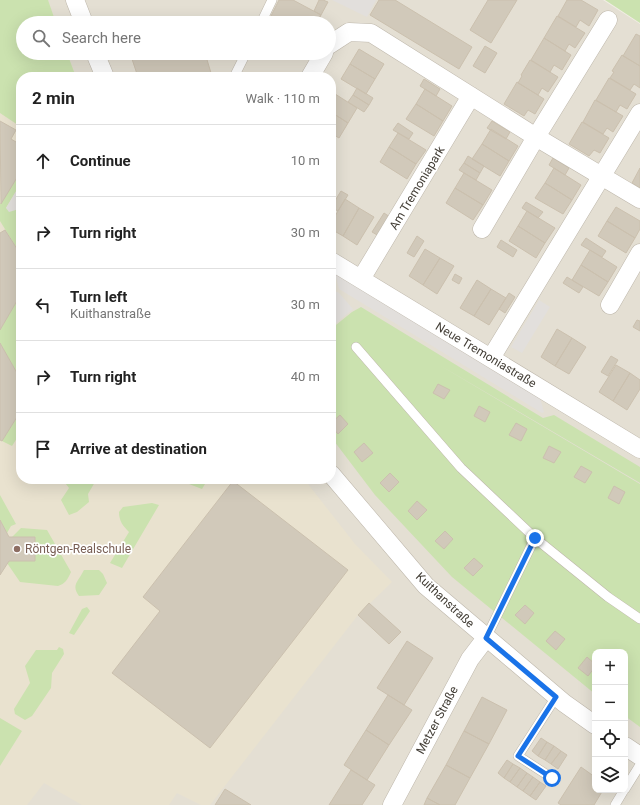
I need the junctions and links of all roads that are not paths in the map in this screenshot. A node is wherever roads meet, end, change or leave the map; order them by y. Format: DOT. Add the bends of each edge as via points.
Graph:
graph roads {
  1 [pos="75,0"];
  2 [pos="272,0"];
  3 [pos="81,16"];
  4 [pos="264,16"];
  5 [pos="608,20"];
  6 [pos="336,40"];
  7 [pos="98,60"];
  8 [pos="242,60"];
  9 [pos="320,60"];
  10 [pos="102,72"];
  11 [pos="236,72"];
  12 [pos="313,72"];
  13 [pos="471,96"];
  14 [pos="640,113"];
  15 [pos="536,137"];
  16 [pos="602,176"];
  17 [pos="640,199"];
  18 [pos="482,229"];
  19 [pos="640,253"];
  20 [pos="336,264"];
  21 [pos="362,279"];
  22 [pos="610,305"];
  23 [pos="356,347"];
  24 [pos="491,358"];
  25 [pos="638,442"];
  26 [pos="336,480"];
  27 [pos="535,538"];
  28 [pos="640,619"];
  29 [pos="486,638"];
  30 [pos="556,697"];
  31 [pos="592,723"];
  32 [pos="628,748"];
  33 [pos="640,756"];
  34 [pos="640,765"];
  35 [pos="552,778"];
  36 [pos="628,784"];
  37 [pos="622,793"];
  38 [pos="392,805"];
  39 [pos="615,805"];
  1 -- 3 [label="street"];
  2 -- 4 [label="lane"];
  5 -- 15 [label="street"];
  6 -- 13 [label="street" via="349,32 371,32"];
  7 -- 10 [label="street"];
  8 -- 11 [label="lane"];
  9 -- 12 [label="street"];
  13 -- 15 [label="street"];
  13 -- 21 [label="street, Am Tremoniapark"];
  14 -- 16 [label="street"];
  15 -- 16 [label="street"];
  15 -- 18 [label="street"];
  16 -- 17 [label="street"];
  16 -- 24 [label="street"];
  19 -- 22 [label="street"];
  20 -- 21 [label="street, Neue Tremoniastraße"];
  21 -- 24 [label="street, Neue Tremoniastraße"];
  23 -- 27 [label="lane" via="461,468"];
  24 -- 25 [label="street, Neue Tremoniastraße"];
  26 -- 29 [label="street, Kuithanstraße" via="426,586"];
  27 -- 28 [label="lane" via="608,597"];
  27 -- 29 [label="lane"];
  29 -- 30 [label="street, Kuithanstraße"];
  29 -- 38 [label="street, Metzer Straße" via="470,659"];
  30 -- 31 [label="street, Kuithanstraße"];
  30 -- 35 [label="lane" via="518,756"];
  32 -- 33 [label="street"];
  34 -- 36 [label="lane"];
  37 -- 39 [label="lane"];
}
